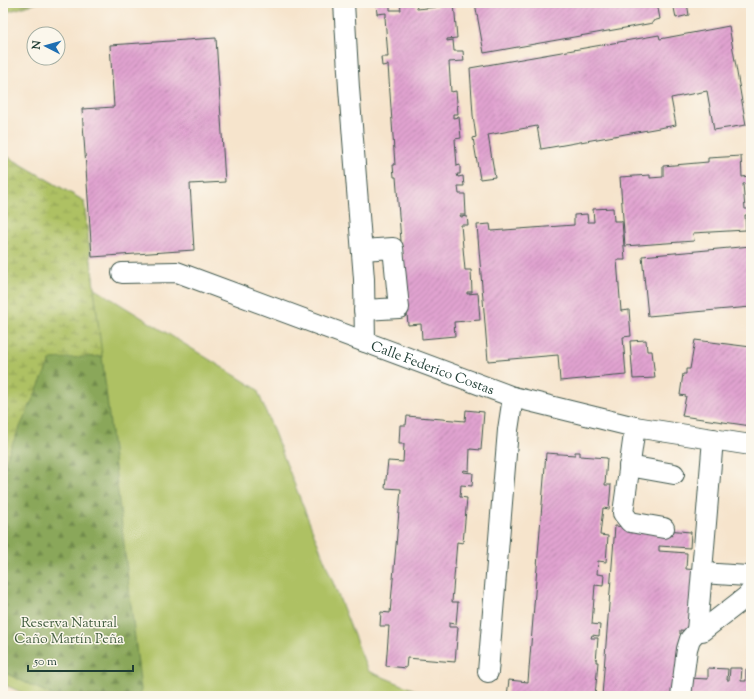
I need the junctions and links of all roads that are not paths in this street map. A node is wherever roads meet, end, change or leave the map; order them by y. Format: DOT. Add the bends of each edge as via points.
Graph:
graph roads {
  1 [pos="344,3"];
  2 [pos="362,250"];
  3 [pos="122,274"];
  4 [pos="364,310"];
  5 [pos="365,342"];
  6 [pos="513,397"];
  7 [pos="636,427"];
  8 [pos="713,439"];
  9 [pos="751,445"];
  10 [pos="629,466"];
  11 [pos="674,474"];
  12 [pos="664,528"];
  13 [pos="702,573"];
  14 [pos="751,578"];
  15 [pos="751,591"];
  16 [pos="697,631"];
  17 [pos="488,672"];
  18 [pos="681,696"];
  1 -- 2 [label="street"];
  2 -- 4 [label="street"];
  2 -- 4 [label="street" via="393,248 399,308"];
  3 -- 5 [label="street, Calle Federico Costas" via="177,272"];
  4 -- 5 [label="street"];
  5 -- 6 [label="street, Calle Federico Costas"];
  6 -- 7 [label="street, Calle Federico Costas"];
  6 -- 17 [label="street"];
  7 -- 8 [label="street, Calle Federico Costas"];
  7 -- 10 [label="street"];
  8 -- 9 [label="street, Calle Federico Costas"];
  8 -- 13 [label="street"];
  10 -- 11 [label="street"];
  10 -- 12 [label="street" via="623,513 630,522"];
  13 -- 14 [label="street"];
  13 -- 16 [label="street"];
  15 -- 16 [label="street" via="702,631"];
  16 -- 18 [label="street" via="690,639 687,649"];
}
